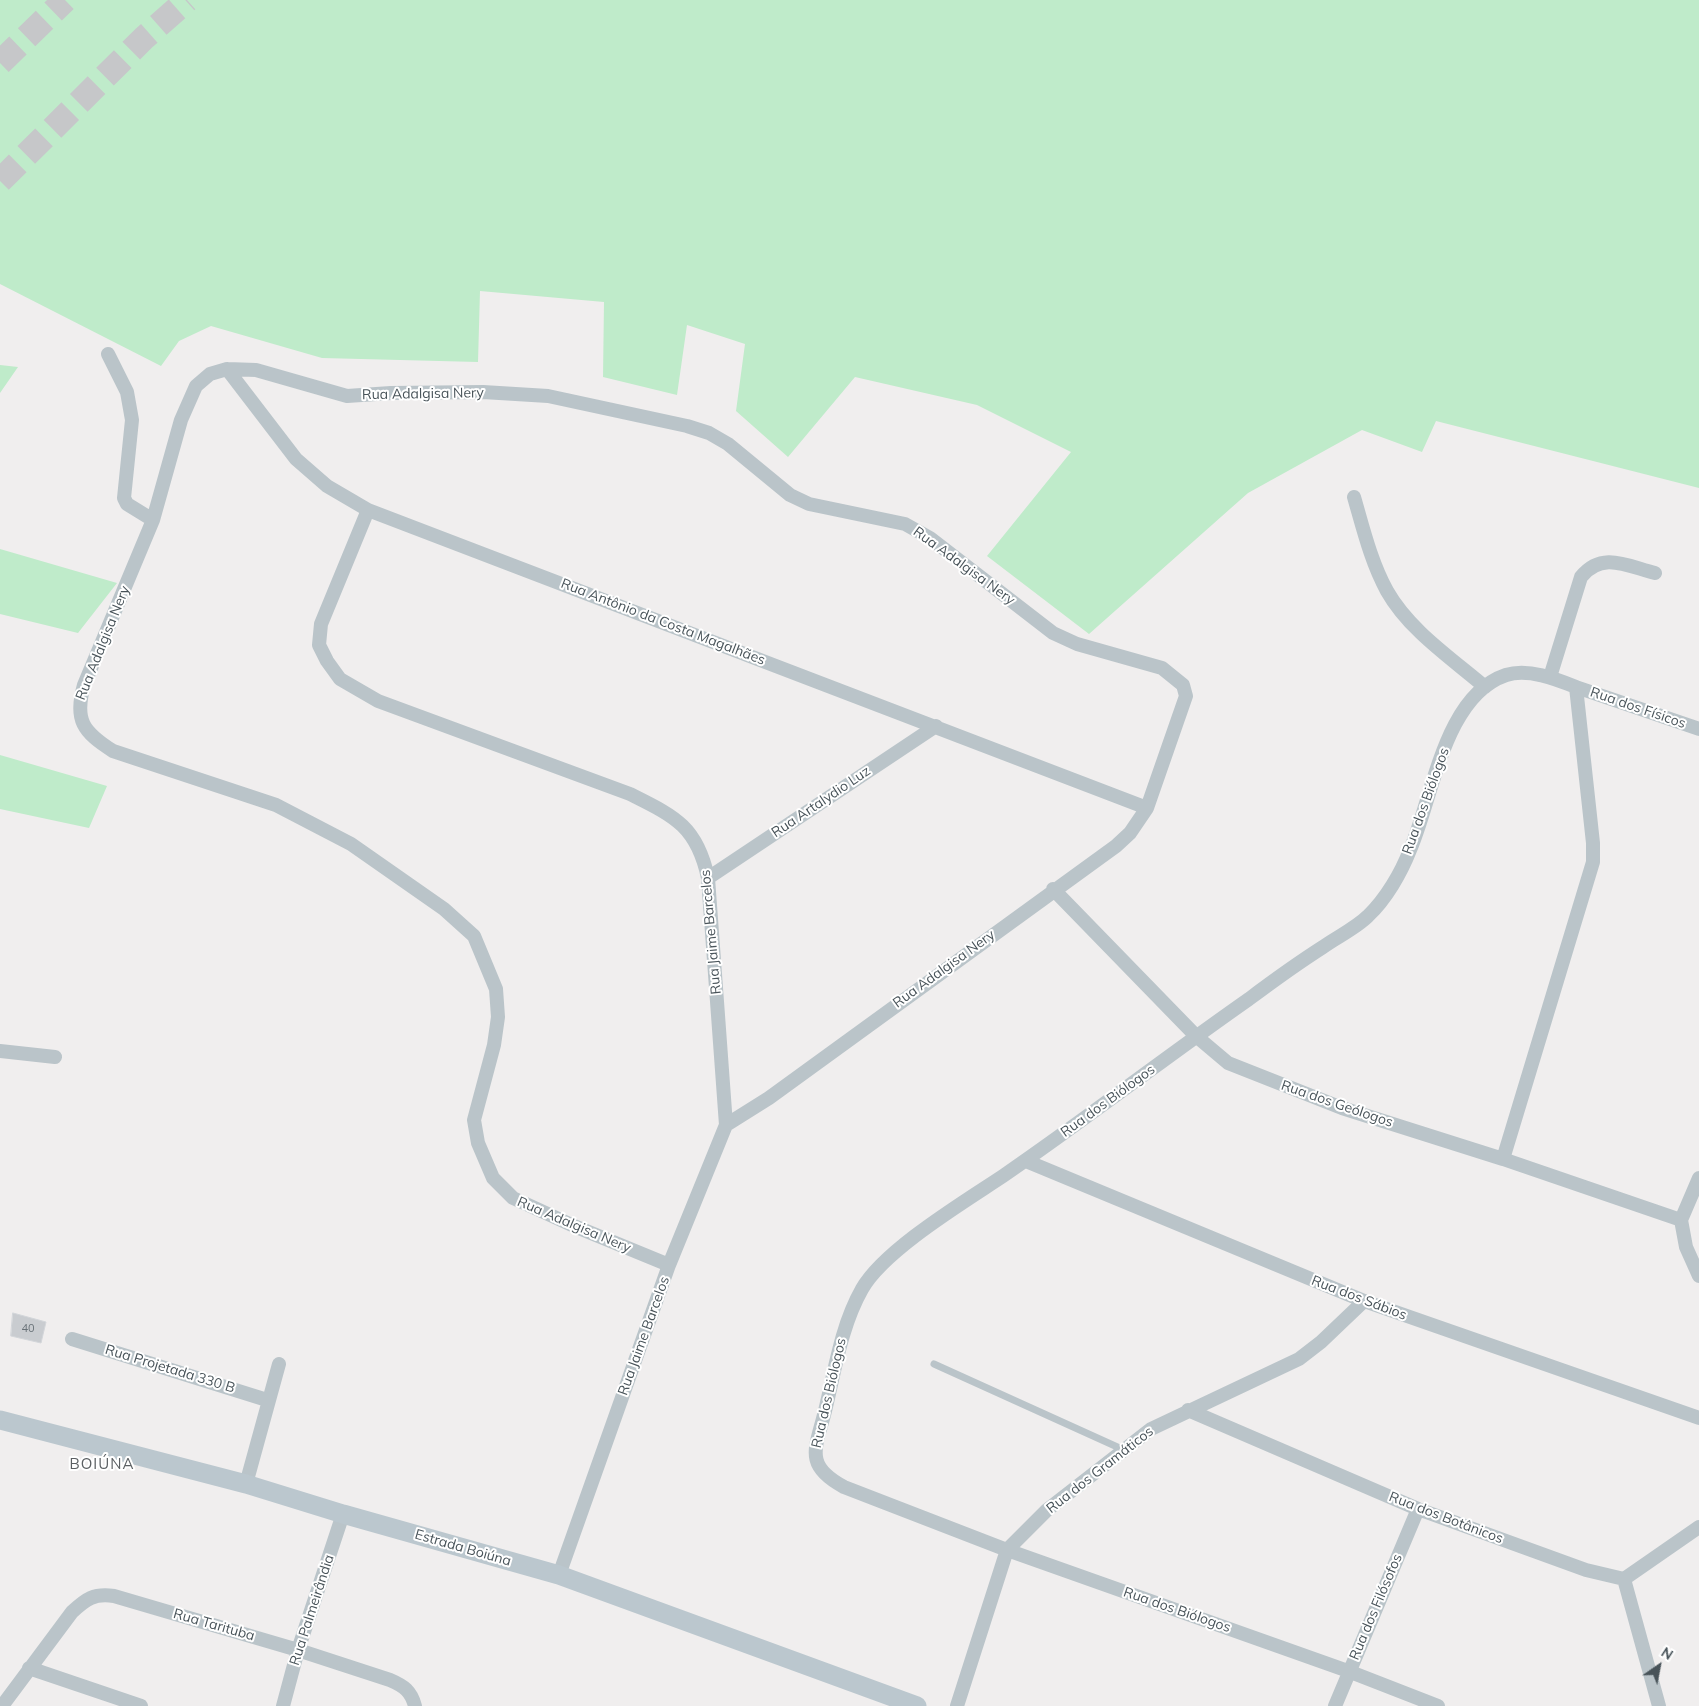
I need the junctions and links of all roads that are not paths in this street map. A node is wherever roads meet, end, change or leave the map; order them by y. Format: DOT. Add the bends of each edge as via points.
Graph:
graph roads {
  1 [pos="108,354"];
  2 [pos="227,368"];
  3 [pos="1354,497"];
  4 [pos="368,510"];
  5 [pos="153,520"];
  6 [pos="1655,573"];
  7 [pos="1550,677"];
  8 [pos="1485,687"];
  9 [pos="1576,687"];
  10 [pos="936,726"];
  11 [pos="1699,729"];
  12 [pos="1147,808"];
  13 [pos="708,878"];
  14 [pos="1053,889"];
  15 [pos="1196,1036"];
  16 [pos="0,1052"];
  17 [pos="55,1056"];
  18 [pos="726,1125"];
  19 [pos="1503,1159"];
  20 [pos="1026,1161"];
  21 [pos="1699,1178"];
  22 [pos="1681,1220"];
  23 [pos="669,1265"];
  24 [pos="1699,1276"];
  25 [pos="1364,1301"];
  26 [pos="72,1339"];
  27 [pos="278,1364"];
  28 [pos="934,1364"];
  29 [pos="267,1400"];
  30 [pos="1188,1410"];
  31 [pos="1699,1418"];
  32 [pos="0,1420"];
  33 [pos="1124,1450"];
  34 [pos="246,1484"];
  35 [pos="1418,1509"];
  36 [pos="343,1514"];
  37 [pos="1699,1527"];
  38 [pos="1007,1550"];
  39 [pos="558,1575"];
  40 [pos="1624,1579"];
  41 [pos="298,1650"];
  42 [pos="29,1668"];
  43 [pos="1348,1670"];
  44 [pos="2,1706"];
  45 [pos="141,1706"];
  46 [pos="283,1706"];
  47 [pos="415,1706"];
  48 [pos="917,1706"];
  49 [pos="957,1706"];
  50 [pos="1335,1706"];
  51 [pos="1438,1706"];
  52 [pos="1659,1706"];
  1 -- 5 [label="street" via="127,392 132,420 124,498 126,504"];
  2 -- 4 [label="street, Rua Antônio da Costa Magalhães" via="296,459 327,486"];
  2 -- 5 [label="street, Rua Adalgisa Nery" via="210,374 196,386 181,420"];
  2 -- 12 [label="street, Rua Adalgisa Nery" via="279,374 347,396 391,392 548,396 687,426 728,444 790,496 809,504 905,524 930,538 1053,633 1077,644 1162,668 1183,685 1186,696"];
  3 -- 8 [label="street" via="1373,560 1387,591 1412,624"];
  4 -- 10 [label="street, Rua Antônio da Costa Magalhães"];
  4 -- 13 [label="street, Rua Jaime Barcelos" via="321,624 319,645 340,680 378,701 630,794 670,814 692,836 704,858"];
  5 -- 23 [label="street, Rua Adalgisa Nery" via="84,685 78,706 84,725 96,740 113,751 276,805 351,844 444,909 474,936 496,989 498,1016 494,1045 474,1120 478,1143 493,1178 512,1198"];
  6 -- 7 [label="street" via="1605,561 1589,566 1581,576"];
  7 -- 8 [label="street, Rua dos Biólogos" via="1507,674"];
  7 -- 9 [label="street, Rua dos Biólogos"];
  8 -- 15 [label="street, Rua dos Biólogos" via="1469,701 1451,732 1410,851 1390,889 1367,917"];
  9 -- 11 [label="street, Rua dos Físicos"];
  9 -- 19 [label="street" via="1593,862"];
  10 -- 12 [label="street, Rua Antônio da Costa Magalhães"];
  10 -- 13 [label="street, Rua Artalydio Luz"];
  12 -- 14 [label="street, Rua Adalgisa Nery" via="1130,833 1116,846"];
  13 -- 18 [label="street, Rua Jaime Barcelos"];
  14 -- 15 [label="street, Rua dos Geólogos"];
  14 -- 18 [label="street, Rua Adalgisa Nery" via="776,1092"];
  15 -- 19 [label="street, Rua dos Geólogos" via="1220,1058 1243,1070 1342,1108"];
  15 -- 20 [label="street, Rua dos Biólogos"];
  16 -- 17 [label="street"];
  18 -- 23 [label="street, Rua Jaime Barcelos"];
  19 -- 22 [label="street, Rua dos Geólogos"];
  20 -- 25 [label="street, Rua dos Sábios"];
  20 -- 38 [label="street, Rua dos Biólogos" via="918,1234 876,1271 862,1288 845,1327 814,1453 825,1477"];
  21 -- 22 [label="street"];
  22 -- 24 [label="street" via="1686,1247"];
  23 -- 39 [label="street, Rua Jaime Barcelos"];
  25 -- 30 [label="street, Rua dos Gramáticos" via="1321,1342 1298,1358"];
  25 -- 31 [label="street, Rua dos Sábios"];
  26 -- 29 [label="street, Rua Projetada 330 B"];
  27 -- 29 [label="street"];
  28 -- 33 [label="lane"];
  29 -- 34 [label="street"];
  30 -- 33 [label="street, Rua dos Gramáticos" via="1151,1429"];
  30 -- 35 [label="street, Rua dos Botânicos"];
  32 -- 34 [label="street, Estrada Boiúna"];
  33 -- 38 [label="street, Rua dos Gramáticos" via="1047,1510"];
  34 -- 36 [label="street, Estrada Boiúna"];
  35 -- 40 [label="street, Rua dos Botânicos" via="1586,1570"];
  35 -- 43 [label="street, Rua dos Filósofos"];
  36 -- 39 [label="street, Estrada Boiúna"];
  36 -- 41 [label="street, Rua Palmeirândia"];
  37 -- 40 [label="street"];
  38 -- 43 [label="street, Rua dos Biólogos"];
  38 -- 49 [label="street, Rua dos Gramáticos"];
  39 -- 48 [label="street, Estrada Boiúna"];
  40 -- 52 [label="street"];
  41 -- 42 [label="street, Rua Tarituba" via="99,1594 86,1599 72,1612"];
  41 -- 46 [label="street, Rua Palmeirândia"];
  41 -- 47 [label="street, Rua Tarituba" via="405,1686"];
  42 -- 44 [label="street, Rua Tarituba"];
  42 -- 45 [label="street"];
  43 -- 50 [label="street, Rua dos Filósofos"];
  43 -- 51 [label="street, Rua dos Biólogos"];
}
